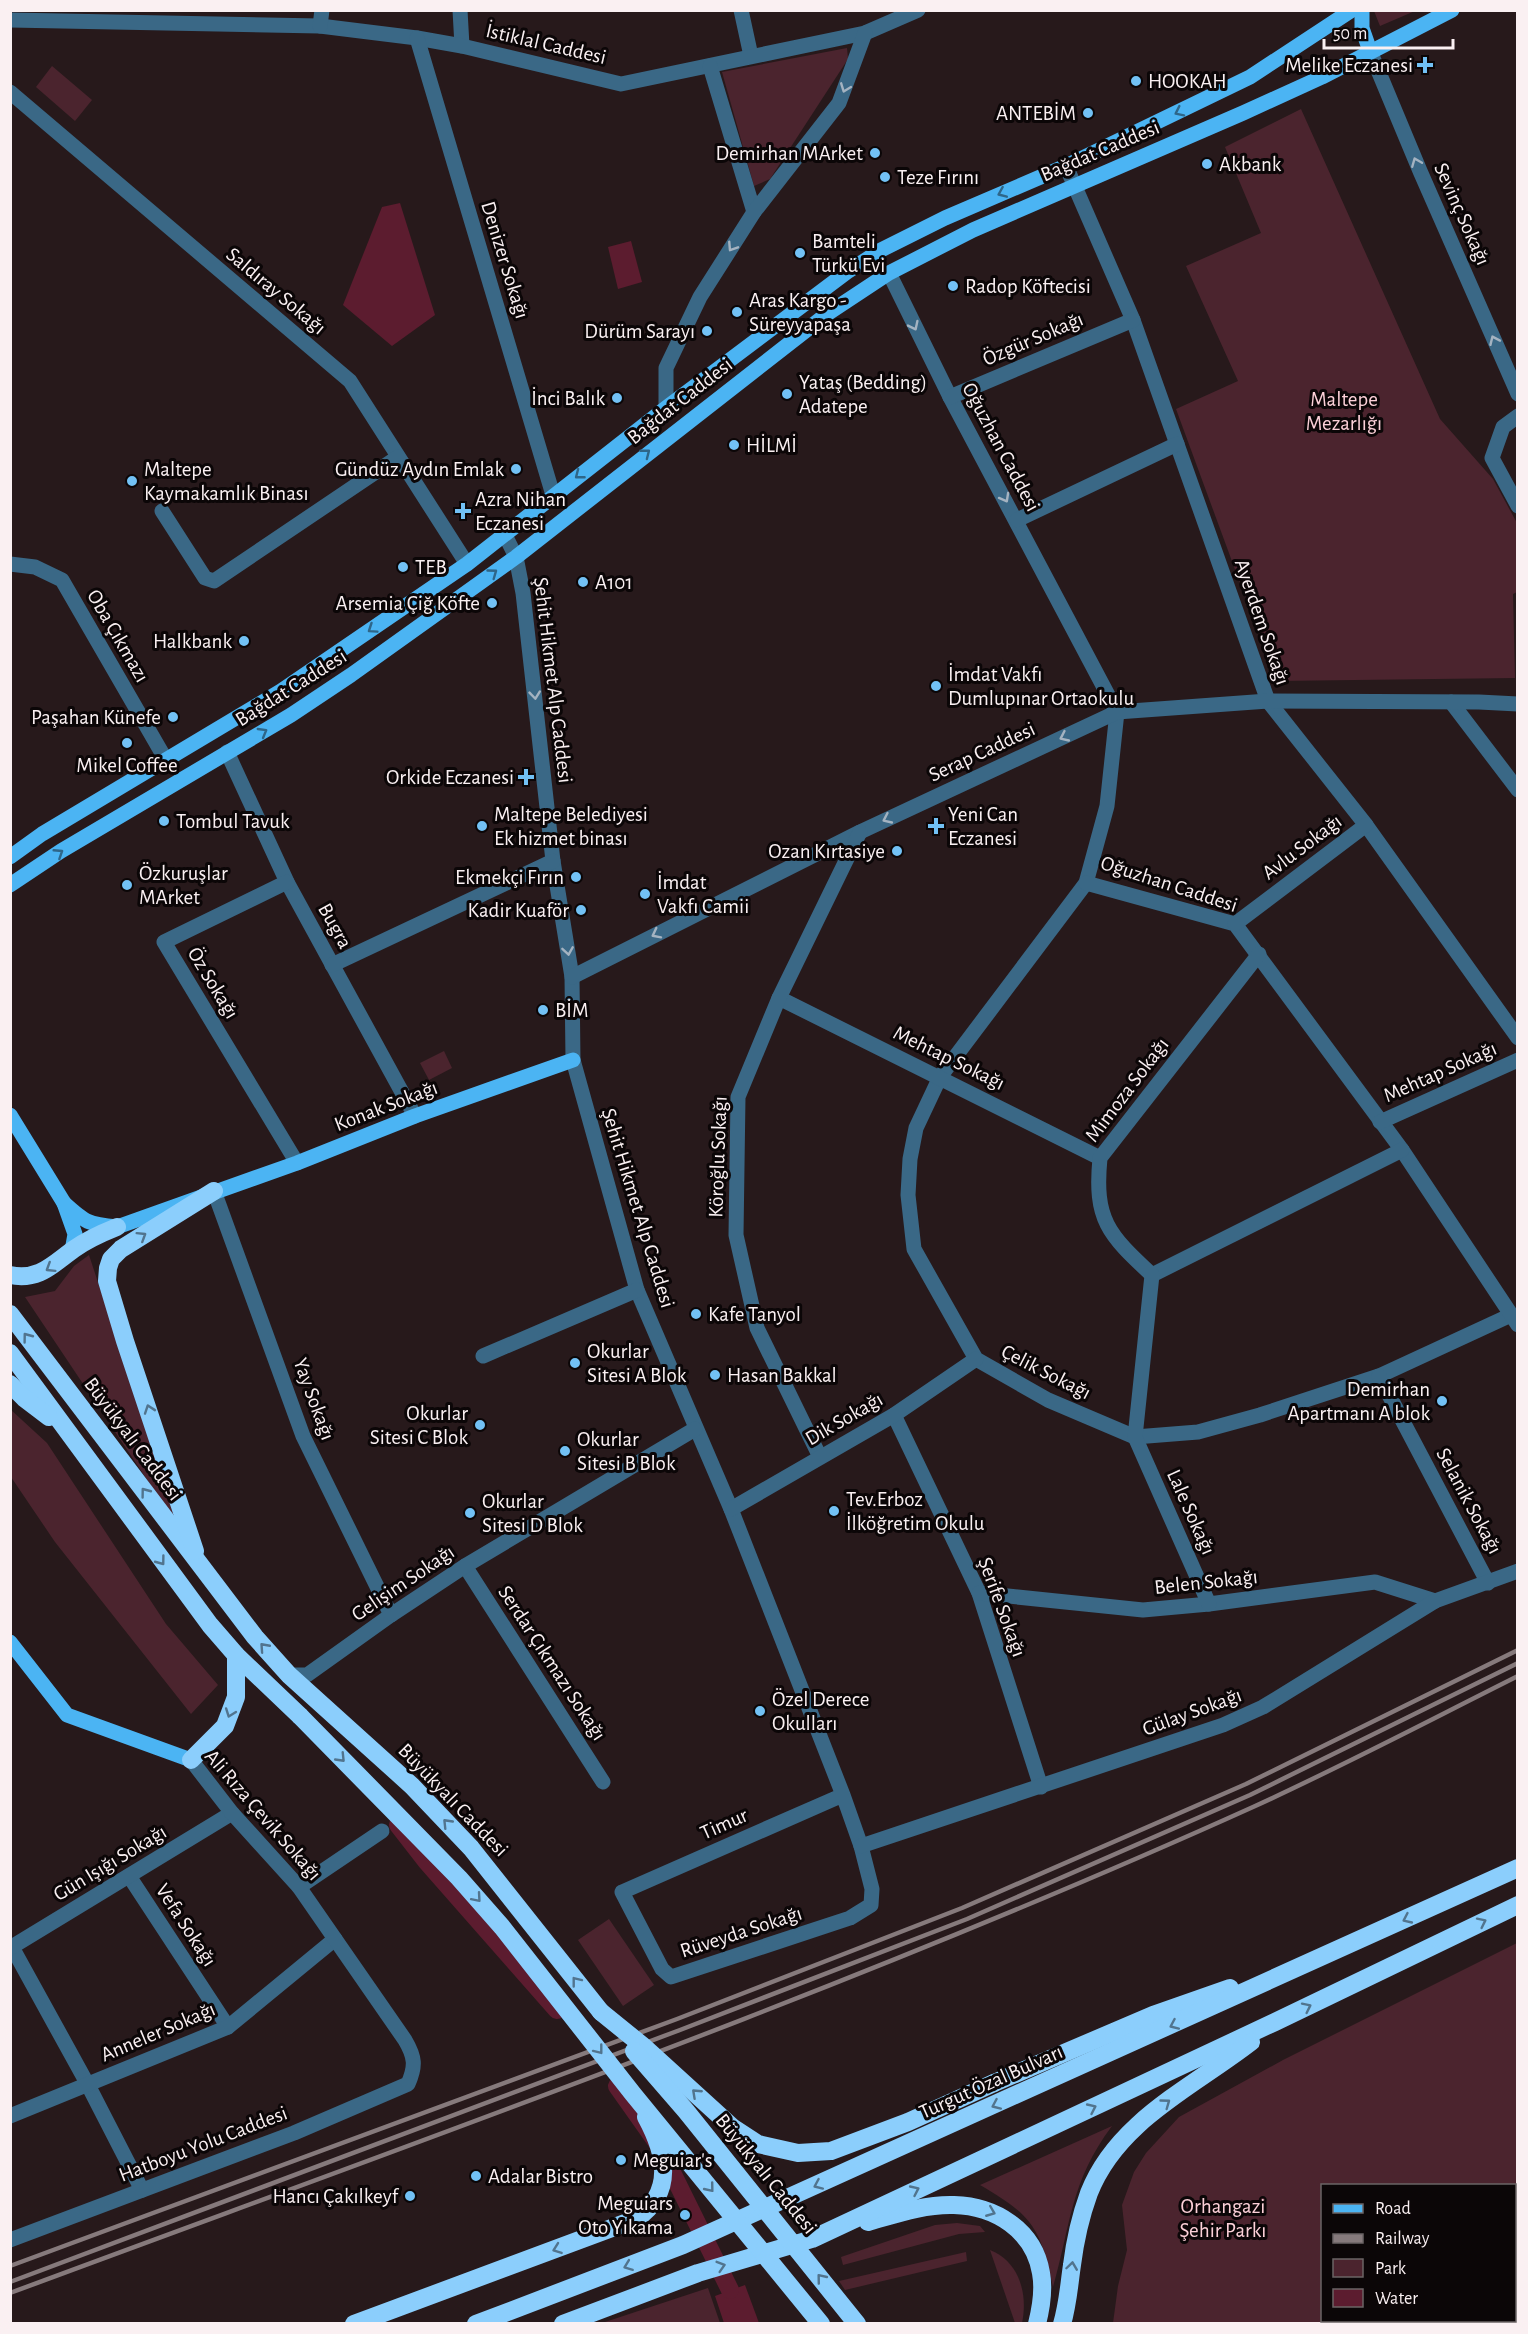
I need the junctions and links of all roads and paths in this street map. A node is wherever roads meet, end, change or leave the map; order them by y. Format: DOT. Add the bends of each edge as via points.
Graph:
graph roads {
  1 [pos="460,10"];
  2 [pos="741,10"];
  3 [pos="918,10"];
  4 [pos="1352,10"];
  5 [pos="1362,10"];
  6 [pos="1452,10"];
  7 [pos="63,16"];
  8 [pos="225,17"];
  9 [pos="321,18"];
  10 [pos="10,20"];
  11 [pos="865,33"];
  12 [pos="417,38"];
  13 [pos="462,46"];
  14 [pos="1370,51"];
  15 [pos="751,56"];
  16 [pos="710,66"];
  17 [pos="10,92"];
  18 [pos="1066,166"];
  19 [pos="1074,185"];
  20 [pos="754,212"];
  21 [pos="889,273"];
  22 [pos="1133,320"];
  23 [pos="1518,394"];
  24 [pos="950,397"];
  25 [pos="666,408"];
  26 [pos="1518,416"];
  27 [pos="1177,444"];
  28 [pos="398,457"];
  29 [pos="553,495"];
  30 [pos="1518,506"];
  31 [pos="162,511"];
  32 [pos="1017,520"];
  33 [pos="505,536"];
  34 [pos="516,557"];
  35 [pos="10,564"];
  36 [pos="467,564"];
  37 [pos="1268,701"];
  38 [pos="1451,702"];
  39 [pos="1518,704"];
  40 [pos="1117,712"];
  41 [pos="227,752"];
  42 [pos="166,760"];
  43 [pos="1518,790"];
  44 [pos="1366,825"];
  45 [pos="860,832"];
  46 [pos="10,857"];
  47 [pos="554,861"];
  48 [pos="287,882"];
  49 [pos="1086,883"];
  50 [pos="10,885"];
  51 [pos="1235,924"];
  52 [pos="1258,954"];
  53 [pos="332,965"];
  54 [pos="572,977"];
  55 [pos="779,998"];
  56 [pos="1518,1038"];
  57 [pos="573,1060"];
  58 [pos="1518,1060"];
  59 [pos="940,1077"];
  60 [pos="10,1115"];
  61 [pos="415,1116"];
  62 [pos="1380,1122"];
  63 [pos="1402,1150"];
  64 [pos="1100,1158"];
  65 [pos="297,1163"];
  66 [pos="214,1191"];
  67 [pos="64,1203"];
  68 [pos="117,1227"];
  69 [pos="72,1251"];
  70 [pos="10,1275"];
  71 [pos="1152,1275"];
  72 [pos="637,1290"];
  73 [pos="10,1314"];
  74 [pos="1514,1320"];
  75 [pos="10,1353"];
  76 [pos="483,1356"];
  77 [pos="976,1359"];
  78 [pos="1379,1376"];
  79 [pos="10,1384"];
  80 [pos="894,1415"];
  81 [pos="65,1429"];
  82 [pos="696,1429"];
  83 [pos="1136,1437"];
  84 [pos="820,1457"];
  85 [pos="731,1509"];
  86 [pos="200,1564"];
  87 [pos="465,1566"];
  88 [pos="1518,1571"];
  89 [pos="1488,1583"];
  90 [pos="979,1593"];
  91 [pos="1435,1601"];
  92 [pos="1209,1604"];
  93 [pos="391,1615"];
  94 [pos="10,1642"];
  95 [pos="236,1655"];
  96 [pos="289,1675"];
  97 [pos="191,1760"];
  98 [pos="603,1782"];
  99 [pos="1041,1787"];
  100 [pos="843,1795"];
  101 [pos="232,1813"];
  102 [pos="382,1831"];
  103 [pos="861,1846"];
  104 [pos="1518,1868"];
  105 [pos="129,1876"];
  106 [pos="299,1887"];
  107 [pos="622,1892"];
  108 [pos="1518,1905"];
  109 [pos="850,1918"];
  110 [pos="335,1939"];
  111 [pos="11,1947"];
  112 [pos="1342,1949"];
  113 [pos="601,2012"];
  114 [pos="1275,2022"];
  115 [pos="228,2027"];
  116 [pos="408,2084"];
  117 [pos="88,2085"];
  118 [pos="633,2094"];
  119 [pos="10,2116"];
  120 [pos="142,2190"];
  121 [pos="812,2239"];
  122 [pos="10,2240"];
  123 [pos="354,2324"];
  124 [pos="476,2324"];
  125 [pos="563,2324"];
  126 [pos="821,2324"];
  127 [pos="857,2324"];
  128 [pos="1037,2324"];
  129 [pos="1062,2324"];
  1 -- 13 [label="street"];
  2 -- 15 [label="street"];
  3 -- 11 [label="street, İstiklal Caddesi"];
  4 -- 18 [label="main road, Bağdat Caddesi, one-way" via="1250,77"];
  5 -- 14 [label="main road" via="1362,28"];
  6 -- 14 [label="main road, Bağdat Caddesi"];
  7 -- 8 [label="street, İstiklal Caddesi"];
  7 -- 10 [label="street, İstiklal Caddesi"];
  8 -- 9 [label="street, İstiklal Caddesi"];
  9 -- 12 [label="street, İstiklal Caddesi"];
  11 -- 15 [label="street, İstiklal Caddesi"];
  11 -- 20 [label="street, one-way" via="839,103"];
  12 -- 13 [label="street, İstiklal Caddesi"];
  12 -- 29 [label="street, Denizer Sokağı"];
  13 -- 16 [label="street, İstiklal Caddesi" via="621,84"];
  14 -- 19 [label="main road, Bağdat Caddesi" via="1244,113"];
  23 -- 14 [label="street, Sevinç Sokağı, one-way"];
  15 -- 16 [label="street, İstiklal Caddesi"];
  16 -- 20 [label="street"];
  17 -- 28 [label="street, Saldıray Sokağı" via="350,381"];
  18 -- 19 [label="street, Ayerdem Sokağı"];
  18 -- 25 [label="main road, Bağdat Caddesi, one-way" via="881,250"];
  19 -- 21 [label="main road, Bağdat Caddesi"];
  19 -- 22 [label="street, Ayerdem Sokağı"];
  20 -- 25 [label="street, one-way" via="700,297 666,368"];
  21 -- 24 [label="street, Oğuzhan Caddesi, one-way"];
  34 -- 21 [label="main road, Bağdat Caddesi, one-way" via="827,314"];
  22 -- 24 [label="street, Özgür Sokağı"];
  22 -- 27 [label="street, Ayerdem Sokağı"];
  24 -- 32 [label="street, Oğuzhan Caddesi, one-way"];
  25 -- 29 [label="main road, Bağdat Caddesi, one-way"];
  26 -- 30 [label="street" via="1503,427 1492,458"];
  27 -- 32 [label="street"];
  27 -- 37 [label="street, Ayerdem Sokağı"];
  28 -- 31 [label="street" via="214,582 205,578"];
  28 -- 36 [label="street, Saldıray Sokağı"];
  29 -- 33 [label="main road, Bağdat Caddesi"];
  32 -- 40 [label="street, Oğuzhan Caddesi"];
  33 -- 34 [label="street, Şehit Hikmet Alp Caddesi"];
  33 -- 36 [label="main road, Bağdat Caddesi"];
  41 -- 34 [label="main road, Bağdat Caddesi, one-way" via="351,675"];
  34 -- 47 [label="street, Şehit Hikmet Alp Caddesi, one-way" via="531,652"];
  35 -- 42 [label="street, Oba Çıkmazı" via="35,567 62,580"];
  36 -- 42 [label="main road, Bağdat Caddesi, one-way" via="282,691"];
  37 -- 38 [label="street, Serap Caddesi"];
  37 -- 40 [label="street, Serap Caddesi"];
  37 -- 44 [label="street, Ayerdem Sokağı"];
  38 -- 39 [label="street, Serap Caddesi"];
  38 -- 43 [label="street"];
  40 -- 45 [label="street, Serap Caddesi, one-way"];
  40 -- 49 [label="street, Oğuzhan Caddesi" via="1107,806"];
  41 -- 48 [label="street, Bugra"];
  50 -- 41 [label="main road, Bağdat Caddesi, one-way"];
  42 -- 46 [label="main road, Bağdat Caddesi"];
  44 -- 51 [label="street, Avlu Sokağı"];
  44 -- 56 [label="street, Ayerdem Sokağı"];
  45 -- 54 [label="street, Serap Caddesi, one-way"];
  45 -- 55 [label="street, Köroğlu Sokağı"];
  47 -- 53 [label="street"];
  47 -- 54 [label="street, Şehit Hikmet Alp Caddesi, one-way"];
  48 -- 53 [label="street, Bugra"];
  48 -- 65 [label="street, Öz Sokağı" via="164,942"];
  49 -- 51 [label="street, Oğuzhan Caddesi"];
  49 -- 59 [label="street, Çelik Sokağı"];
  51 -- 52 [label="street, Oğuzhan Caddesi"];
  52 -- 62 [label="street, Oğuzhan Caddesi"];
  52 -- 64 [label="street, Mimoza Sokağı"];
  53 -- 61 [label="street, Bugra"];
  54 -- 57 [label="street, Şehit Hikmet Alp Caddesi"];
  55 -- 59 [label="street, Mehtap Sokağı"];
  55 -- 84 [label="street, Köroğlu Sokağı" via="738,1097 736,1236 757,1328"];
  57 -- 61 [label="main road, Konak Sokağı"];
  57 -- 72 [label="street, Şehit Hikmet Alp Caddesi"];
  58 -- 62 [label="street, Mehtap Sokağı"];
  59 -- 64 [label="street, Mehtap Sokağı"];
  59 -- 77 [label="street, Çelik Sokağı" via="916,1128 910,1159 909,1218 914,1249"];
  60 -- 67 [label="main road"];
  61 -- 65 [label="main road, Konak Sokağı"];
  62 -- 63 [label="street, Oğuzhan Caddesi"];
  63 -- 71 [label="street"];
  63 -- 74 [label="street, Oğuzhan Caddesi"];
  64 -- 71 [label="street, Mimoza Sokağı" via="1097,1189 1102,1217 1122,1247"];
  65 -- 66 [label="main road, Konak Sokağı"];
  66 -- 68 [label="main road, Konak Sokağı"];
  86 -- 66 [label="highway, one-way" via="125,1341 108,1268 121,1249"];
  66 -- 93 [label="street, Yay Sokağı" via="303,1436"];
  67 -- 68 [label="main road" via="83,1221"];
  67 -- 69 [label="main road" via="75,1234"];
  68 -- 69 [label="highway"];
  69 -- 70 [label="highway, one-way" via="41,1273"];
  71 -- 83 [label="street"];
  72 -- 76 [label="street"];
  72 -- 82 [label="street, Şehit Hikmet Alp Caddesi"];
  86 -- 73 [label="highway, Büyükyalı Caddesi, one-way"];
  74 -- 78 [label="street, Çelik Sokağı"];
  75 -- 81 [label="highway"];
  77 -- 80 [label="street, Dik Sokağı"];
  77 -- 83 [label="street, Çelik Sokağı" via="1048,1400"];
  78 -- 83 [label="street, Çelik Sokağı" via="1198,1432"];
  78 -- 89 [label="street, Selanik Sokağı"];
  79 -- 81 [label="highway"];
  80 -- 84 [label="street, Dik Sokağı"];
  80 -- 90 [label="street, Şerife Sokağı"];
  81 -- 95 [label="highway, one-way" via="161,1561"];
  82 -- 85 [label="street, Şehit Hikmet Alp Caddesi"];
  82 -- 87 [label="street, Gelişim Sokağı"];
  83 -- 92 [label="street, Lale Sokağı"];
  84 -- 85 [label="street, Dik Sokağı"];
  85 -- 100 [label="street, Şehit Hikmet Alp Caddesi"];
  96 -- 86 [label="highway, Büyükyalı Caddesi, one-way"];
  87 -- 93 [label="street, Gelişim Sokağı"];
  87 -- 98 [label="street, Serdar Çıkmazı Sokağı"];
  88 -- 89 [label="street, Gülay Sokağı"];
  89 -- 91 [label="street, Gülay Sokağı"];
  90 -- 92 [label="street, Belen Sokağı" via="1143,1610"];
  90 -- 99 [label="street, Şerife Sokağı"];
  91 -- 92 [label="street, Belen Sokağı" via="1375,1582"];
  91 -- 99 [label="street, Gülay Sokağı" via="1263,1707 1222,1725"];
  93 -- 96 [label="street, Gelişim Sokağı" via="307,1675"];
  94 -- 97 [label="main road, Ali Rıza Çevik Sokağı" via="67,1715"];
  95 -- 97 [label="highway, one-way" via="236,1697 225,1726"];
  95 -- 118 [label="highway, one-way, bridge" via="459,1878"];
  113 -- 96 [label="highway, Büyükyalı Caddesi, one-way" via="471,1848 412,1786"];
  97 -- 101 [label="street, Ali Rıza Çevik Sokağı"];
  99 -- 103 [label="street, Gülay Sokağı"];
  100 -- 103 [label="street, Şehit Hikmet Alp Caddesi"];
  100 -- 107 [label="street, Timur"];
  101 -- 105 [label="street, Gün Işığı Sokağı"];
  101 -- 106 [label="street, Ali Rıza Çevik Sokağı"];
  102 -- 106 [label="street"];
  103 -- 109 [label="street, Şehit Hikmet Alp Caddesi" via="872,1905"];
  104 -- 112 [label="highway, Turgut Özal Bulvarı, one-way"];
  105 -- 111 [label="street, Gün Işığı Sokağı"];
  105 -- 115 [label="street, Vefa Sokağı"];
  106 -- 110 [label="street, Ali Rıza Çevik Sokağı"];
  107 -- 109 [label="street, Rüveyda Sokağı" via="662,1969 671,1977"];
  114 -- 108 [label="highway, one-way"];
  110 -- 115 [label="street, Anneler Sokağı"];
  110 -- 116 [label="street, Ali Rıza Çevik Sokağı" via="414,2057"];
  111 -- 117 [label="street"];
  112 -- 113 [label="highway, one-way, bridge" via="1153,2015 908,2122 831,2151 798,2153 758,2144 732,2127"];
  112 -- 124 [label="highway, Turgut Özal Bulvarı, one-way" via="683,2245"];
  127 -- 113 [label="highway, Büyükyalı Caddesi, one-way, bridge" via="686,2110"];
  121 -- 114 [label="highway, one-way"];
  129 -- 114 [label="highway, one-way" via="1081,2223 1089,2193 1103,2165 1141,2121"];
  115 -- 117 [label="street, Anneler Sokağı"];
  116 -- 120 [label="street, Hatboyu Yolu Caddesi" via="294,2133"];
  117 -- 119 [label="street, Anneler Sokağı"];
  117 -- 120 [label="street"];
  118 -- 123 [label="highway, one-way, bridge" via="656,2136 662,2160 663,2181 650,2210 636,2219"];
  118 -- 126 [label="highway, one-way, bridge"];
  120 -- 122 [label="street, Hatboyu Yolu Caddesi"];
  125 -- 121 [label="highway, one-way" via="698,2273"];
  121 -- 128 [label="highway, one-way" via="910,2210 952,2205 989,2210 1009,2221 1034,2253 1042,2291"];
}
